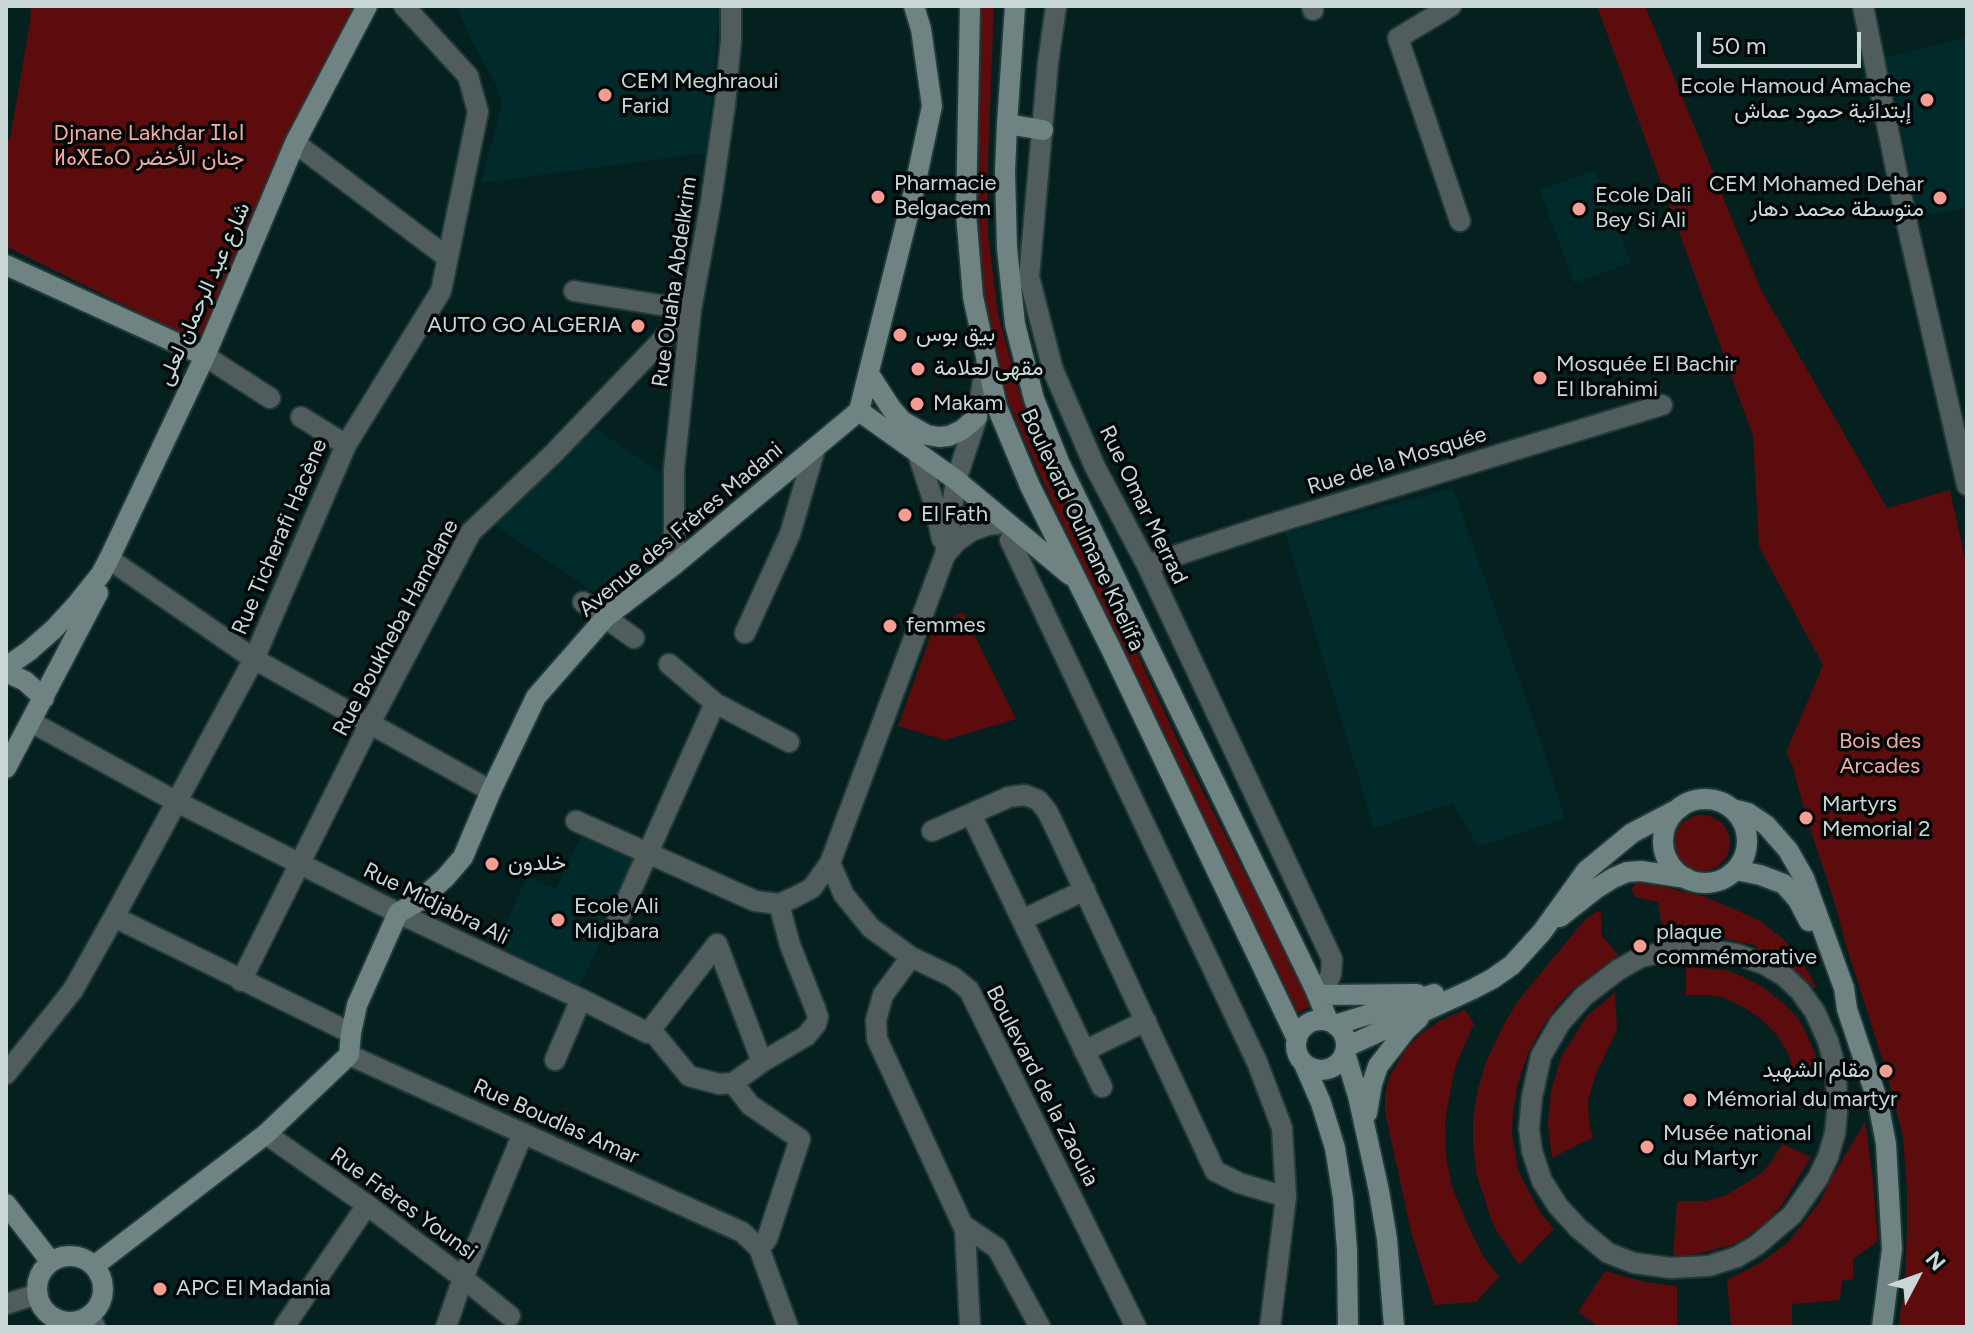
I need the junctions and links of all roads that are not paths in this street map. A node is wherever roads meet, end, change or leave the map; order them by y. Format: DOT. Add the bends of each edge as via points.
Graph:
graph roads {
  1 [pos="367,6"];
  2 [pos="404,6"];
  3 [pos="731,6"];
  4 [pos="914,6"];
  5 [pos="970,6"];
  6 [pos="1015,6"];
  7 [pos="1056,6"];
  8 [pos="1451,6"];
  9 [pos="1863,6"];
  10 [pos="1007,124"];
  11 [pos="1043,130"];
  12 [pos="295,143"];
  13 [pos="1460,221"];
  14 [pos="448,258"];
  15 [pos="6,265"];
  16 [pos="574,291"];
  17 [pos="691,310"];
  18 [pos="205,356"];
  19 [pos="986,364"];
  20 [pos="869,374"];
  21 [pos="270,398"];
  22 [pos="1662,405"];
  23 [pos="859,411"];
  24 [pos="301,417"];
  25 [pos="977,417"];
  26 [pos="346,445"];
  27 [pos="815,449"];
  28 [pos="918,454"];
  29 [pos="956,480"];
  30 [pos="1967,485"];
  31 [pos="1008,532"];
  32 [pos="945,555"];
  33 [pos="109,559"];
  34 [pos="674,565"];
  35 [pos="1147,565"];
  36 [pos="1076,580"];
  37 [pos="583,602"];
  38 [pos="606,617"];
  39 [pos="745,633"];
  40 [pos="634,638"];
  41 [pos="254,659"];
  42 [pos="669,664"];
  43 [pos="6,670"];
  44 [pos="44,698"];
  45 [pos="715,703"];
  46 [pos="31,722"];
  47 [pos="369,725"];
  48 [pos="789,742"];
  49 [pos="6,768"];
  50 [pos="491,791"];
  51 [pos="177,802"];
  52 [pos="1680,808"];
  53 [pos="1732,809"];
  54 [pos="971,814"];
  55 [pos="576,821"];
  56 [pos="932,831"];
  57 [pos="647,854"];
  58 [pos="830,863"];
  59 [pos="300,864"];
  60 [pos="1736,870"];
  61 [pos="1686,878"];
  62 [pos="1085,890"];
  63 [pos="779,904"];
  64 [pos="398,913"];
  65 [pos="114,917"];
  66 [pos="1022,920"];
  67 [pos="613,931"];
  68 [pos="1542,932"];
  69 [pos="911,957"];
  70 [pos="241,981"];
  71 [pos="1317,993"];
  72 [pos="581,999"];
  73 [pos="1433,1000"];
  74 [pos="1847,1009"];
  75 [pos="1146,1021"];
  76 [pos="1332,1023"];
  77 [pos="351,1033"];
  78 [pos="648,1033"];
  79 [pos="1297,1039"];
  80 [pos="1346,1050"];
  81 [pos="1084,1051"];
  82 [pos="349,1055"];
  83 [pos="555,1060"];
  84 [pos="762,1062"];
  85 [pos="1304,1064"];
  86 [pos="6,1074"];
  87 [pos="733,1083"];
  88 [pos="1102,1087"];
  89 [pos="523,1133"];
  90 [pos="266,1134"];
  91 [pos="1369,1141"];
  92 [pos="1286,1197"];
  93 [pos="6,1204"];
  94 [pos="367,1205"];
  95 [pos="963,1225"];
  96 [pos="759,1248"];
  97 [pos="1608,1253"];
  98 [pos="51,1262"];
  99 [pos="94,1266"];
  100 [pos="463,1278"];
  101 [pos="40,1300"];
  102 [pos="6,1304"];
  103 [pos="510,1316"];
  104 [pos="93,1322"];
  105 [pos="39,1327"];
  106 [pos="284,1327"];
  107 [pos="446,1327"];
  108 [pos="788,1327"];
  109 [pos="970,1327"];
  110 [pos="1040,1327"];
  111 [pos="1136,1327"];
  112 [pos="1270,1327"];
  113 [pos="1348,1327"];
  114 [pos="1394,1327"];
  115 [pos="1882,1327"];
  1 -- 12 [label="street, شارع عبد الرحمان لعلى"];
  2 -- 14 [label="street, Rue Ticherafi Hacène" via="468,76 478,112"];
  3 -- 17 [label="street, Rue Ouaha Abdelkrim" via="725,104"];
  4 -- 20 [label="street" via="932,106"];
  5 -- 19 [label="street, Boulevard Oulmane Khelifa" via="966,213 973,297"];
  6 -- 10 [label="street"];
  7 -- 11 [label="street, Rue Omar Merrad"];
  8 -- 13 [label="street" via="1398,38"];
  9 -- 30 [label="street"];
  10 -- 11 [label="street"];
  10 -- 71 [label="street" via="1007,248 1015,324 1034,399"];
  11 -- 35 [label="street, Rue Omar Merrad" via="1029,277 1053,370 1095,467"];
  12 -- 14 [label="street"];
  12 -- 18 [label="street, شارع عبد الرحمان لعلى"];
  14 -- 26 [label="street, Rue Ticherafi Hacène" via="441,291"];
  15 -- 18 [label="street"];
  16 -- 17 [label="street"];
  17 -- 34 [label="street, Rue Ouaha Abdelkrim" via="674,469"];
  17 -- 47 [label="street, Rue Boukheba Hamdane" via="471,532"];
  18 -- 21 [label="street"];
  18 -- 33 [label="street, شارع عبد الرحمان لعلى"];
  19 -- 25 [label="street"];
  19 -- 36 [label="street, Boulevard Oulmane Khelifa" via="997,407"];
  20 -- 23 [label="street"];
  20 -- 25 [label="street" via="902,421 927,435 949,436"];
  22 -- 35 [label="street, Rue de la Mosquée"];
  23 -- 27 [label="street, Avenue des Frères Madani"];
  23 -- 28 [label="street"];
  24 -- 26 [label="street"];
  25 -- 29 [label="street"];
  26 -- 41 [label="street, Rue Ticherafi Hacène"];
  27 -- 34 [label="street, Avenue des Frères Madani"];
  27 -- 39 [label="street" via="790,534"];
  28 -- 29 [label="street"];
  28 -- 32 [label="street"];
  29 -- 31 [label="street"];
  29 -- 32 [label="street"];
  31 -- 32 [label="street" via="988,525 971,531"];
  31 -- 36 [label="street"];
  31 -- 92 [label="street" via="1257,1062 1282,1128"];
  32 -- 58 [label="street"];
  33 -- 41 [label="street"];
  33 -- 43 [label="street" via="54,629"];
  33 -- 44 [label="street" via="104,583"];
  34 -- 38 [label="street, Avenue des Frères Madani"];
  35 -- 71 [label="street, Rue Omar Merrad" via="1332,959 1328,981"];
  36 -- 79 [label="street, Boulevard Oulmane Khelifa"];
  37 -- 38 [label="street"];
  38 -- 40 [label="street"];
  38 -- 50 [label="street, Avenue des Frères Madani" via="536,697"];
  41 -- 47 [label="street"];
  41 -- 51 [label="street, Rue Ticherafi Hacène"];
  42 -- 45 [label="street"];
  43 -- 44 [label="street"];
  44 -- 46 [label="street"];
  45 -- 48 [label="street"];
  45 -- 57 [label="street"];
  46 -- 49 [label="street"];
  46 -- 51 [label="street, Rue Midjabra Ali"];
  47 -- 50 [label="street"];
  47 -- 59 [label="street, Rue Boukheba Hamdane"];
  50 -- 64 [label="street, Avenue des Frères Madani" via="463,857 419,901"];
  51 -- 59 [label="street, Rue Midjabra Ali"];
  51 -- 65 [label="street, Rue Ticherafi Hacène"];
  52 -- 53 [label="street" via="1707,799"];
  52 -- 61 [label="street" via="1666,827 1665,850"];
  52 -- 68 [label="street" via="1632,833 1597,861"];
  53 -- 60 [label="street" via="1741,819 1747,845"];
  53 -- 74 [label="street" via="1766,825 1788,850 1804,878"];
  54 -- 56 [label="street"];
  54 -- 62 [label="street" via="1009,797 1038,800"];
  54 -- 66 [label="street"];
  55 -- 57 [label="street"];
  57 -- 63 [label="street" via="755,901"];
  57 -- 67 [label="street"];
  58 -- 63 [label="street" via="812,888"];
  58 -- 69 [label="street, Boulevard de la Zaouia" via="844,895 871,928"];
  59 -- 64 [label="street, Rue Midjabra Ali"];
  59 -- 70 [label="street, Rue Boukheba Hamdane"];
  60 -- 61 [label="street" via="1718,882"];
  60 -- 74 [label="street" via="1773,879 1792,891"];
  61 -- 68 [label="street" via="1627,872"];
  62 -- 66 [label="street"];
  62 -- 75 [label="street"];
  63 -- 84 [label="street" via="818,1017 806,1036"];
  64 -- 72 [label="street, Rue Midjabra Ali"];
  64 -- 77 [label="street" via="357,1005"];
  65 -- 70 [label="street"];
  65 -- 86 [label="street, Rue Ticherafi Hacène" via="73,990"];
  66 -- 81 [label="street"];
  68 -- 73 [label="street" via="1492,979"];
  69 -- 95 [label="street" via="883,995 877,1039"];
  69 -- 111 [label="street, Boulevard de la Zaouia" via="969,990"];
  70 -- 77 [label="street"];
  71 -- 73 [label="street"];
  71 -- 76 [label="street"];
  72 -- 78 [label="street, Rue Midjabra Ali"];
  72 -- 83 [label="street"];
  73 -- 76 [label="street"];
  73 -- 80 [label="street"];
  73 -- 91 [label="street" via="1378,1066 1369,1098"];
  74 -- 115 [label="street" via="1886,1144 1892,1249"];
  75 -- 81 [label="street"];
  75 -- 92 [label="street" via="1215,1171"];
  76 -- 79 [label="street" via="1312,1022"];
  76 -- 80 [label="street" via="1344,1034"];
  77 -- 82 [label="street"];
  78 -- 84 [label="street" via="717,944"];
  78 -- 87 [label="street, Rue Midjabra Ali" via="652,1031 689,1076"];
  79 -- 85 [label="street"];
  80 -- 85 [label="street" via="1337,1065 1324,1070"];
  80 -- 91 [label="street"];
  81 -- 88 [label="street"];
  82 -- 89 [label="street, Rue Boudlas Amar"];
  82 -- 90 [label="street"];
  84 -- 87 [label="street"];
  85 -- 113 [label="street" via="1335,1148 1347,1250"];
  87 -- 96 [label="street" via="750,1105 800,1139 767,1239"];
  89 -- 96 [label="street, Rue Boudlas Amar" via="742,1232"];
  89 -- 100 [label="street"];
  90 -- 94 [label="street, Rue Frères Younsi"];
  90 -- 99 [label="street"];
  91 -- 114 [label="street" via="1387,1239"];
  92 -- 112 [label="street"];
  93 -- 98 [label="street"];
  94 -- 100 [label="street, Rue Frères Younsi"];
  94 -- 106 [label="street"];
  95 -- 109 [label="street"];
  95 -- 110 [label="street" via="997,1248"];
  96 -- 108 [label="street"];
  97 -- 97 [label="street" via="1671,1268 1709,1266 1737,1257 1792,1215 1818,1178 1835,1133 1836,1070 1815,1012 1800,991 1764,964 1707,949 1641,957 1584,996 1541,1056 1529,1129 1538,1172 1558,1206"];
  98 -- 99 [label="street" via="68,1256"];
  98 -- 101 [label="street" via="40,1276"];
  99 -- 104 [label="street" via="104,1286"];
  100 -- 103 [label="street, Rue Frères Younsi"];
  100 -- 107 [label="street"];
  101 -- 102 [label="street"];
  101 -- 104 [label="street" via="58,1320"];
  101 -- 105 [label="street"];
}
